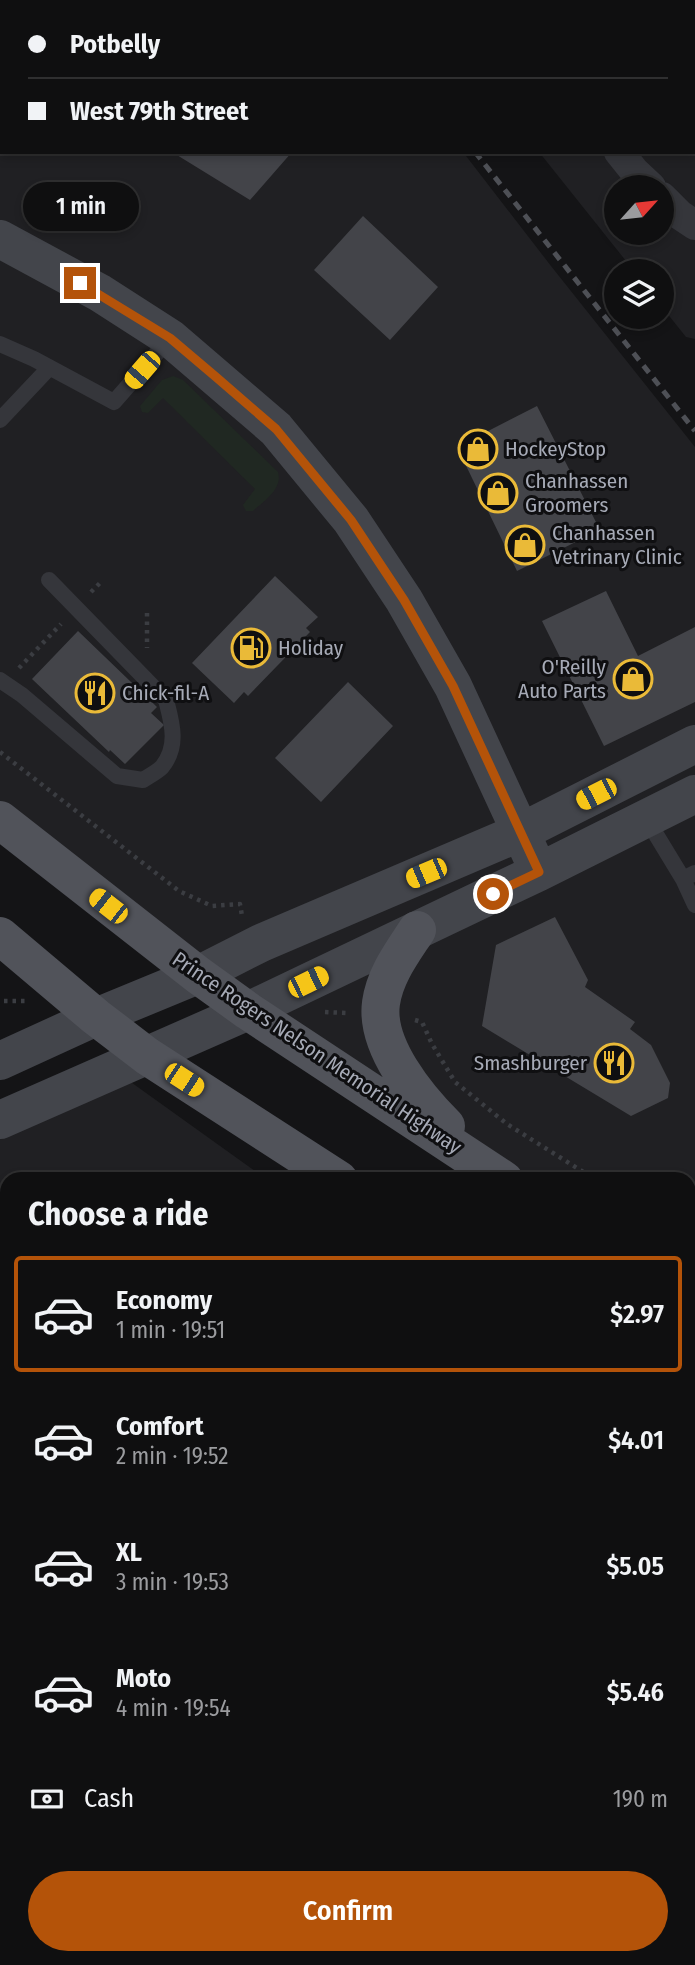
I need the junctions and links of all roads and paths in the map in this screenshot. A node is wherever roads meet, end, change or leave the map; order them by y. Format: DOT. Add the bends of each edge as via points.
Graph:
graph roads {
  1 [pos="620,154"];
  2 [pos="638,175"];
  3 [pos="674,209"];
  4 [pos="695,225"];
  5 [pos="0,239"];
  6 [pos="170,338"];
  7 [pos="0,344"];
  8 [pos="49,368"];
  9 [pos="0,420"];
  10 [pos="49,580"];
  11 [pos="103,580"];
  12 [pos="76,607"];
  13 [pos="3,682"];
  14 [pos="695,744"];
  15 [pos="695,794"];
  16 [pos="645,818"];
  17 [pos="0,820"];
  18 [pos="521,832"];
  19 [pos="539,872"];
  20 [pos="689,876"];
  21 [pos="695,905"];
  22 [pos="417,930"];
  23 [pos="0,936"];
  24 [pos="198,975"];
  25 [pos="4,1001"];
  26 [pos="37,1001"];
  27 [pos="248,1011"];
  28 [pos="96,1017"];
  29 [pos="147,1056"];
  30 [pos="0,1061"];
  31 [pos="0,1120"];
  32 [pos="327,1172"];
  33 [pos="492,1172"];
  34 [pos="495,1172"];
  1 -- 2 [label="street"];
  3 -- 4 [label="street"];
  5 -- 6 [label="street" via="100,293"];
  6 -- 8 [label="lane" via="114,402"];
  6 -- 18 [label="street" via="276,429 351,520 453,686"];
  7 -- 8 [label="lane"];
  8 -- 9 [label="lane"];
  10 -- 12 [label="lane"];
  11 -- 12 [label="path"];
  12 -- 13 [label="path"];
  12 -- 13 [label="lane" via="166,700 174,744 162,767 143,780 117,776"];
  14 -- 18 [label="street"];
  15 -- 16 [label="street"];
  16 -- 19 [label="street"];
  16 -- 20 [label="lane"];
  17 -- 24 [label="main road, Prince Rogers Nelson Memorial Highway"];
  18 -- 19 [label="street"];
  18 -- 24 [label="street" via="261,943"];
  19 -- 22 [label="street"];
  20 -- 21 [label="lane"];
  22 -- 27 [label="street"];
  22 -- 34 [label="main road" via="392,969 382,1002 383,1029 392,1055 413,1088"];
  23 -- 28 [label="main road"];
  24 -- 27 [label="main road, Prince Rogers Nelson Memorial Highway"];
  24 -- 28 [label="street"];
  25 -- 26 [label="path"];
  27 -- 29 [label="street"];
  27 -- 33 [label="main road, Prince Rogers Nelson Memorial Highway"];
  28 -- 29 [label="main road"];
  28 -- 30 [label="street"];
  29 -- 31 [label="street"];
  29 -- 32 [label="main road"];
}
